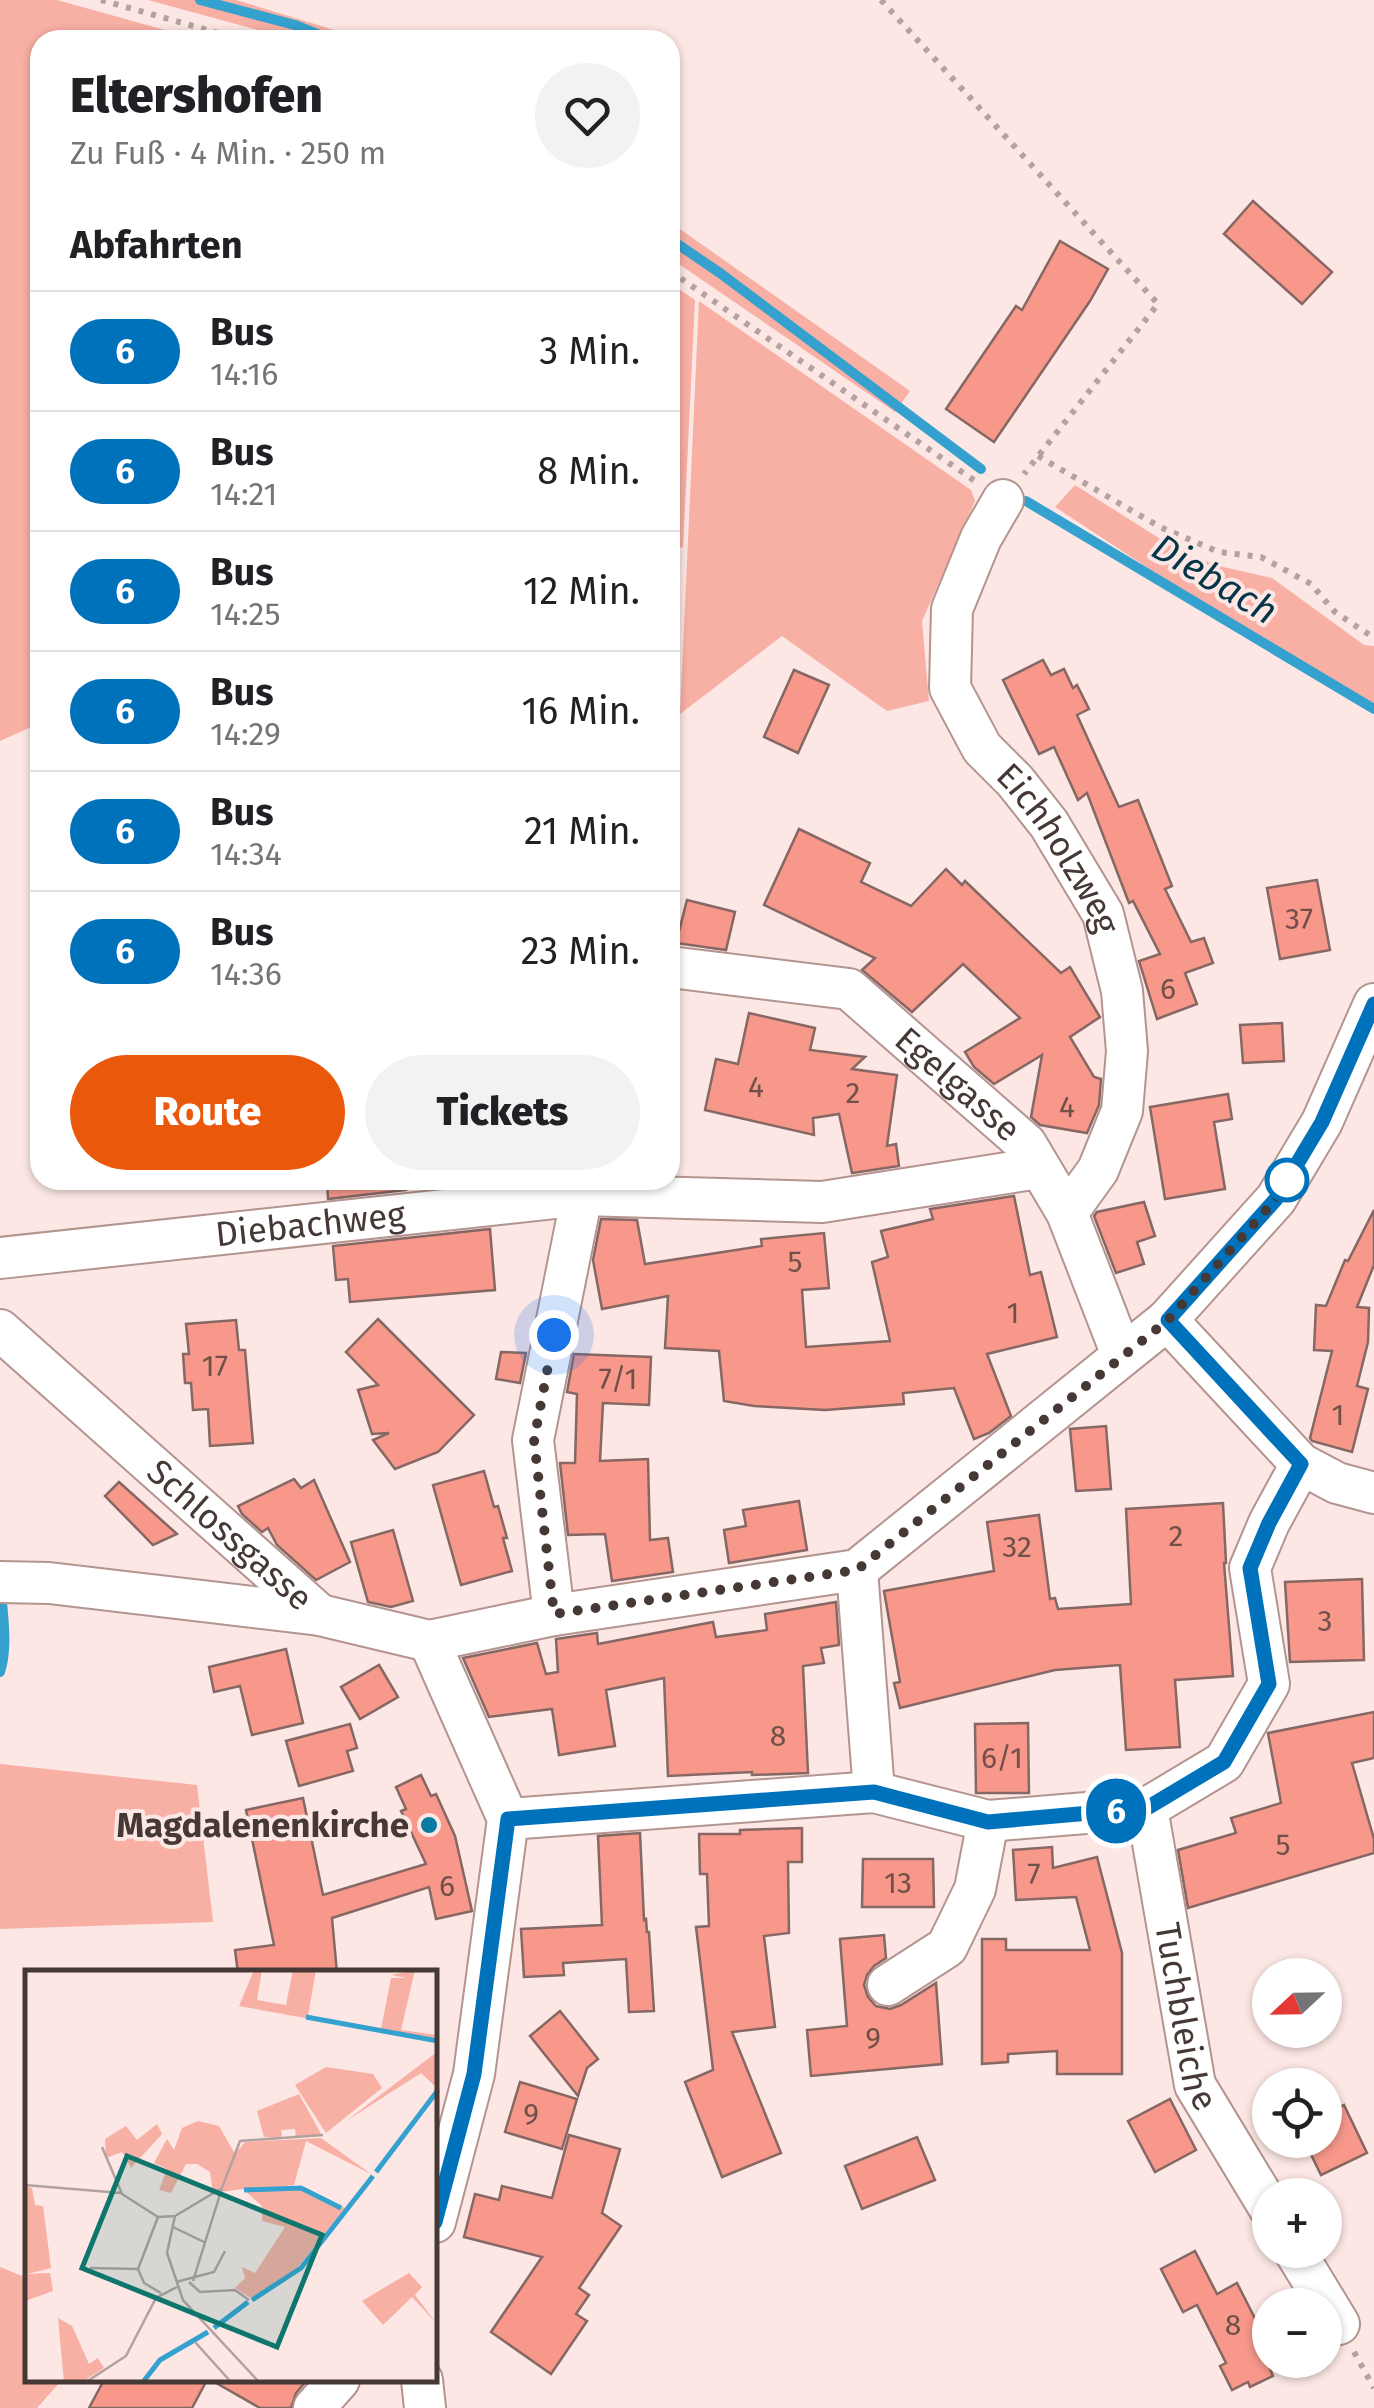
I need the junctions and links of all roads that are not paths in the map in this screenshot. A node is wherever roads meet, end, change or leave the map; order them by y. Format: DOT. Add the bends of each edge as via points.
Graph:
graph roads {
  1 [pos="1003,500"];
  2 [pos="680,968"];
  3 [pos="1374,1004"];
  4 [pos="1039,1168"];
  5 [pos="582,1194"];
  6 [pos="1067,1213"];
  7 [pos="0,1258"];
  8 [pos="1168,1320"];
  9 [pos="0,1330"];
  10 [pos="1122,1355"];
  11 [pos="1301,1464"];
  12 [pos="1374,1493"];
  13 [pos="857,1570"];
  14 [pos="0,1582"];
  15 [pos="554,1614"];
  16 [pos="320,1615"];
  17 [pos="429,1641"];
  18 [pos="874,1792"];
  19 [pos="1147,1808"];
  20 [pos="508,1819"];
  21 [pos="988,1822"];
  22 [pos="888,1984"];
  23 [pos="1252,2180"];
  24 [pos="438,2211"];
  25 [pos="337,2383"];
  26 [pos="422,2383"];
  27 [pos="314,2408"];
  28 [pos="425,2408"];
  1 -- 6 [label="street, Eichholzweg" via="952,609 950,688 982,748 1049,824 1104,914 1122,991 1122,1112 1098,1170"];
  2 -- 4 [label="street, Egelgasse" via="849,989 1026,1144"];
  3 -- 8 [label="street" via="1322,1122 1276,1199"];
  4 -- 5 [label="street, Diebachweg" via="822,1202"];
  4 -- 6 [label="street, Egelgasse"];
  5 -- 7 [label="street, Diebachweg"];
  5 -- 15 [label="street" via="534,1440"];
  6 -- 10 [label="street, Egelgasse"];
  8 -- 10 [label="street"];
  8 -- 11 [label="street"];
  9 -- 16 [label="street, Schlossgasse"];
  10 -- 13 [label="street"];
  11 -- 12 [label="street"];
  11 -- 19 [label="street" via="1250,1568 1269,1684 1224,1762"];
  13 -- 15 [label="street, Schlossgasse"];
  13 -- 18 [label="street"];
  14 -- 16 [label="street"];
  15 -- 17 [label="street, Schlossgasse"];
  16 -- 17 [label="street, Schlossgasse"];
  17 -- 20 [label="street"];
  18 -- 20 [label="street"];
  18 -- 21 [label="street"];
  19 -- 21 [label="street"];
  19 -- 23 [label="street, Tuchbleiche" via="1195,2085"];
  20 -- 24 [label="street" via="474,2074"];
  21 -- 22 [label="street" via="975,1889 947,1947"];
  25 -- 27 [label="street"];
  26 -- 28 [label="street"];
}
